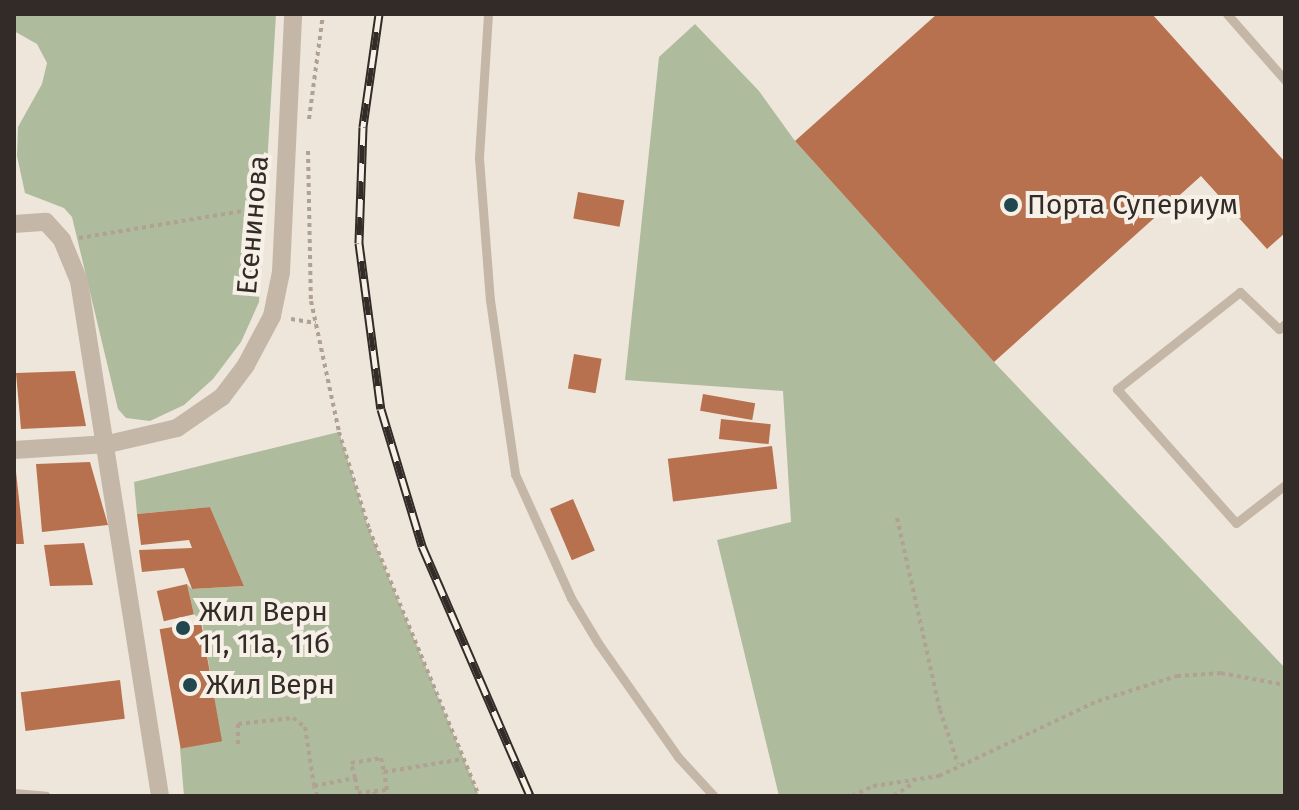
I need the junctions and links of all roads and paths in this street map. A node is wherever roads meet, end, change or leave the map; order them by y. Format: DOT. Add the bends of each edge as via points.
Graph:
graph roads {
  1 [pos="293,14"];
  2 [pos="323,14"];
  3 [pos="488,14"];
  4 [pos="1227,14"];
  5 [pos="1285,80"];
  6 [pos="308,133"];
  7 [pos="308,148"];
  8 [pos="271,206"];
  9 [pos="14,224"];
  10 [pos="76,239"];
  11 [pos="272,316"];
  12 [pos="316,323"];
  13 [pos="1285,324"];
  14 [pos="108,444"];
  15 [pos="14,450"];
  16 [pos="1285,485"];
  17 [pos="897,518"];
  18 [pos="1285,685"];
  19 [pos="238,744"];
  20 [pos="463,759"];
  21 [pos="958,764"];
  22 [pos="384,772"];
  23 [pos="355,778"];
  24 [pos="915,782"];
  25 [pos="314,786"];
  26 [pos="14,793"];
  27 [pos="375,794"];
  28 [pos="46,796"];
  29 [pos="160,796"];
  30 [pos="317,796"];
  31 [pos="479,796"];
  32 [pos="714,796"];
  33 [pos="852,796"];
  34 [pos="894,796"];
  1 -- 11 [label="street, Есенинова" via="283,255"];
  2 -- 6 [label="path"];
  3 -- 32 [label="lane" via="479,158 490,300 515,474 571,598 598,643 678,757"];
  4 -- 5 [label="lane"];
  7 -- 12 [label="path"];
  8 -- 10 [label="path"];
  9 -- 14 [label="street" via="46,222 62,240 79,281"];
  11 -- 12 [label="path"];
  11 -- 14 [label="street, Есенинова" via="236,382 207,410 164,433"];
  12 -- 20 [label="path" via="339,432 369,529"];
  13 -- 16 [label="lane" via="1279,329 1240,292 1117,389 1236,523"];
  14 -- 15 [label="street, Есенинова"];
  14 -- 29 [label="street"];
  17 -- 21 [label="path" via="940,710"];
  18 -- 21 [label="path" via="1221,673 1177,676 1098,701"];
  19 -- 25 [label="path" via="238,724 293,718 305,727"];
  20 -- 22 [label="path"];
  20 -- 31 [label="path"];
  21 -- 24 [label="path"];
  22 -- 23 [label="path" via="381,758 351,763"];
  22 -- 27 [label="path" via="387,790"];
  23 -- 25 [label="path"];
  23 -- 27 [label="path" via="358,793"];
  24 -- 33 [label="path" via="873,786"];
  24 -- 34 [label="path"];
  25 -- 30 [label="path"];
  26 -- 28 [label="lane"];
}
